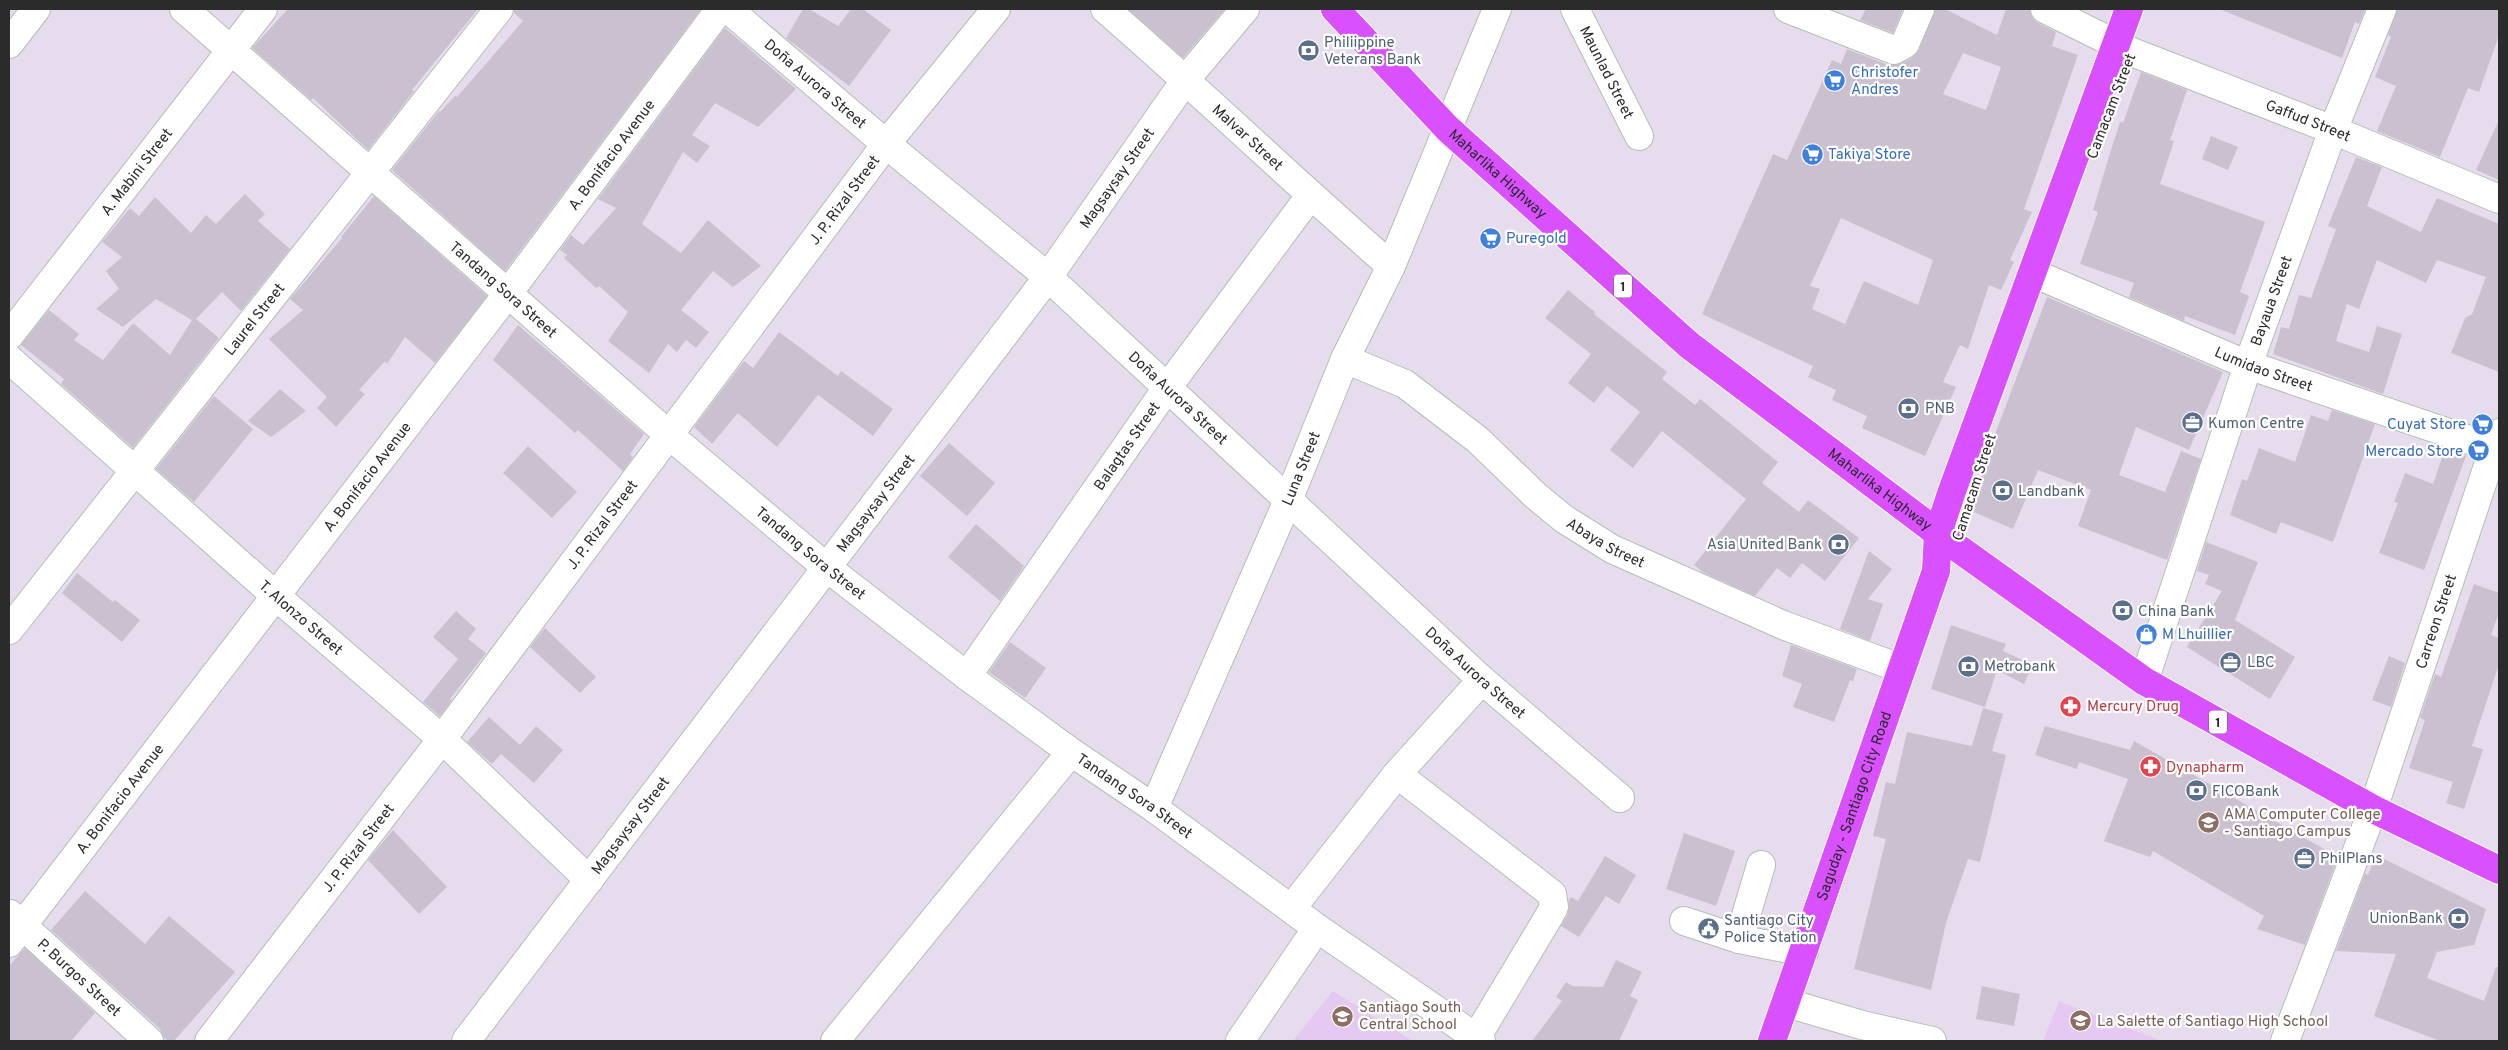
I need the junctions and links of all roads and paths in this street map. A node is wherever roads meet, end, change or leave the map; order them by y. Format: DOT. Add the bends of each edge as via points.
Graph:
graph roads {
  1 [pos="36,9"];
  2 [pos="184,9"];
  3 [pos="263,9"];
  4 [pos="499,9"];
  5 [pos="720,9"];
  6 [pos="728,9"];
  7 [pos="996,9"];
  8 [pos="1105,9"];
  9 [pos="1245,9"];
  10 [pos="1335,9"];
  11 [pos="1496,9"];
  12 [pos="1575,9"];
  13 [pos="1788,9"];
  14 [pos="1920,9"];
  15 [pos="2044,9"];
  16 [pos="2129,9"];
  17 [pos="2148,9"];
  18 [pos="2382,9"];
  19 [pos="9,44"];
  20 [pos="2124,49"];
  21 [pos="230,50"];
  22 [pos="1186,79"];
  23 [pos="1448,128"];
  24 [pos="2333,130"];
  25 [pos="1638,136"];
  26 [pos="886,144"];
  27 [pos="370,173"];
  28 [pos="1310,196"];
  29 [pos="2499,199"];
  30 [pos="1391,266"];
  31 [pos="2039,276"];
  32 [pos="1048,277"];
  33 [pos="509,292"];
  34 [pos="9,336"];
  35 [pos="9,359"];
  36 [pos="1345,359"];
  37 [pos="2248,365"];
  38 [pos="1166,388"];
  39 [pos="669,435"];
  40 [pos="2498,444"];
  41 [pos="134,469"];
  42 [pos="1289,498"];
  43 [pos="1946,540"];
  44 [pos="826,567"];
  45 [pos="1936,571"];
  46 [pos="277,597"];
  47 [pos="9,630"];
  48 [pos="1902,669"];
  49 [pos="967,676"];
  50 [pos="1482,680"];
  51 [pos="2144,681"];
  52 [pos="442,739"];
  53 [pos="1071,752"];
  54 [pos="1397,774"];
  55 [pos="1620,798"];
  56 [pos="1154,808"];
  57 [pos="2373,808"];
  58 [pos="1761,866"];
  59 [pos="2499,870"];
  60 [pos="588,880"];
  61 [pos="1291,909"];
  62 [pos="1684,920"];
  63 [pos="13,927"];
  64 [pos="1317,928"];
  65 [pos="1739,939"];
  66 [pos="1804,952"];
  67 [pos="1787,1003"];
  68 [pos="1478,1040"];
  69 [pos="149,1041"];
  70 [pos="209,1041"];
  71 [pos="466,1041"];
  72 [pos="835,1041"];
  73 [pos="1240,1041"];
  74 [pos="1772,1041"];
  75 [pos="1932,1041"];
  76 [pos="2285,1041"];
  1 -- 19 [label="street"];
  2 -- 21 [label="street, Tandang Sora Street"];
  3 -- 21 [label="street, A. Mabini Street"];
  4 -- 27 [label="street, Laurel Street"];
  5 -- 33 [label="street, A. Bonifacio Avenue"];
  6 -- 26 [label="street, Doña Aurora Street"];
  7 -- 26 [label="street, J. P. Rizal Street"];
  8 -- 22 [label="street, Malvar Street"];
  9 -- 22 [label="street, Magsaysay Street"];
  10 -- 23 [label="main road, Maharlika Highway / 1"];
  11 -- 23 [label="street, Luna Street"];
  12 -- 25 [label="street, Maunlad Street"];
  13 -- 14 [label="street" via="1894,50 1905,44"];
  15 -- 20 [label="street, Gaffud Street"];
  16 -- 20 [label="main road, Camacam Street"];
  17 -- 20 [label="main road, Camacam Street"];
  18 -- 24 [label="street, Bayaua Street"];
  20 -- 24 [label="street, Gaffud Street"];
  20 -- 31 [label="main road, Camacam Street"];
  21 -- 27 [label="street, Tandang Sora Street"];
  21 -- 34 [label="street, A. Mabini Street"];
  22 -- 28 [label="street, Malvar Street"];
  22 -- 32 [label="street, Magsaysay Street"];
  23 -- 30 [label="street, Luna Street"];
  23 -- 43 [label="main road, Maharlika Highway / 1" via="1689,345"];
  24 -- 29 [label="street, Gaffud Street"];
  24 -- 37 [label="street, Bayaua Street"];
  26 -- 32 [label="street, Doña Aurora Street"];
  26 -- 39 [label="street, J. P. Rizal Street"];
  27 -- 33 [label="street, Tandang Sora Street"];
  27 -- 41 [label="street, Laurel Street"];
  28 -- 30 [label="street, Malvar Street"];
  28 -- 38 [label="street, Balagtas Street"];
  30 -- 36 [label="street, Luna Street"];
  31 -- 37 [label="street, Lumidao Street"];
  31 -- 43 [label="main road, Camacam Street"];
  32 -- 38 [label="street, Doña Aurora Street"];
  32 -- 44 [label="street, Magsaysay Street"];
  33 -- 39 [label="street, Tandang Sora Street"];
  33 -- 46 [label="street, A. Bonifacio Avenue"];
  35 -- 41 [label="street, T. Alonzo Street"];
  36 -- 42 [label="street, Luna Street"];
  36 -- 48 [label="street, Abaya Street" via="1405,384 1478,440 1564,519 1612,549 1783,625"];
  37 -- 40 [label="street, Lumidao Street"];
  37 -- 51 [label="street, Bayaua Street"];
  38 -- 42 [label="street, Doña Aurora Street"];
  38 -- 49 [label="street, Balagtas Street"];
  39 -- 44 [label="street, Tandang Sora Street"];
  39 -- 52 [label="street, J. P. Rizal Street"];
  40 -- 57 [label="street, Carreon Street"];
  41 -- 46 [label="street, T. Alonzo Street"];
  41 -- 47 [label="street, Laurel Street"];
  42 -- 50 [label="street, Doña Aurora Street"];
  42 -- 56 [label="street, Luna Street"];
  43 -- 45 [label="main road, Camacam Street"];
  43 -- 51 [label="main road, Maharlika Highway / 1"];
  44 -- 49 [label="street, Tandang Sora Street"];
  44 -- 60 [label="street, Magsaysay Street"];
  45 -- 48 [label="main road, Saguday - Santiago City Road"];
  46 -- 52 [label="street, T. Alonzo Street"];
  46 -- 63 [label="street, A. Bonifacio Avenue"];
  48 -- 66 [label="main road, Saguday - Santiago City Road"];
  49 -- 53 [label="street, Tandang Sora Street"];
  50 -- 54 [label="street"];
  50 -- 55 [label="street, Doña Aurora Street"];
  51 -- 57 [label="main road, Maharlika Highway / 1"];
  52 -- 60 [label="street, T. Alonzo Street"];
  52 -- 70 [label="street, J. P. Rizal Street"];
  53 -- 56 [label="street, Tandang Sora Street"];
  53 -- 72 [label="street"];
  54 -- 61 [label="street"];
  54 -- 68 [label="street" via="1552,894 1554,907"];
  56 -- 61 [label="street, Tandang Sora Street"];
  57 -- 59 [label="main road, Maharlika Highway / 1"];
  57 -- 76 [label="street, Carreon Street"];
  58 -- 65 [label="street"];
  60 -- 71 [label="street, Magsaysay Street"];
  61 -- 64 [label="street, Tandang Sora Street"];
  62 -- 65 [label="street"];
  63 -- 69 [label="street, P. Burgos Street"];
  64 -- 68 [label="street, Tandang Sora Street"];
  64 -- 73 [label="street"];
  65 -- 66 [label="street"];
  66 -- 67 [label="main road, Saguday - Santiago City Road"];
  67 -- 74 [label="main road, Saguday - Santiago City Road"];
  67 -- 75 [label="street" via="1862,1026"];
}
